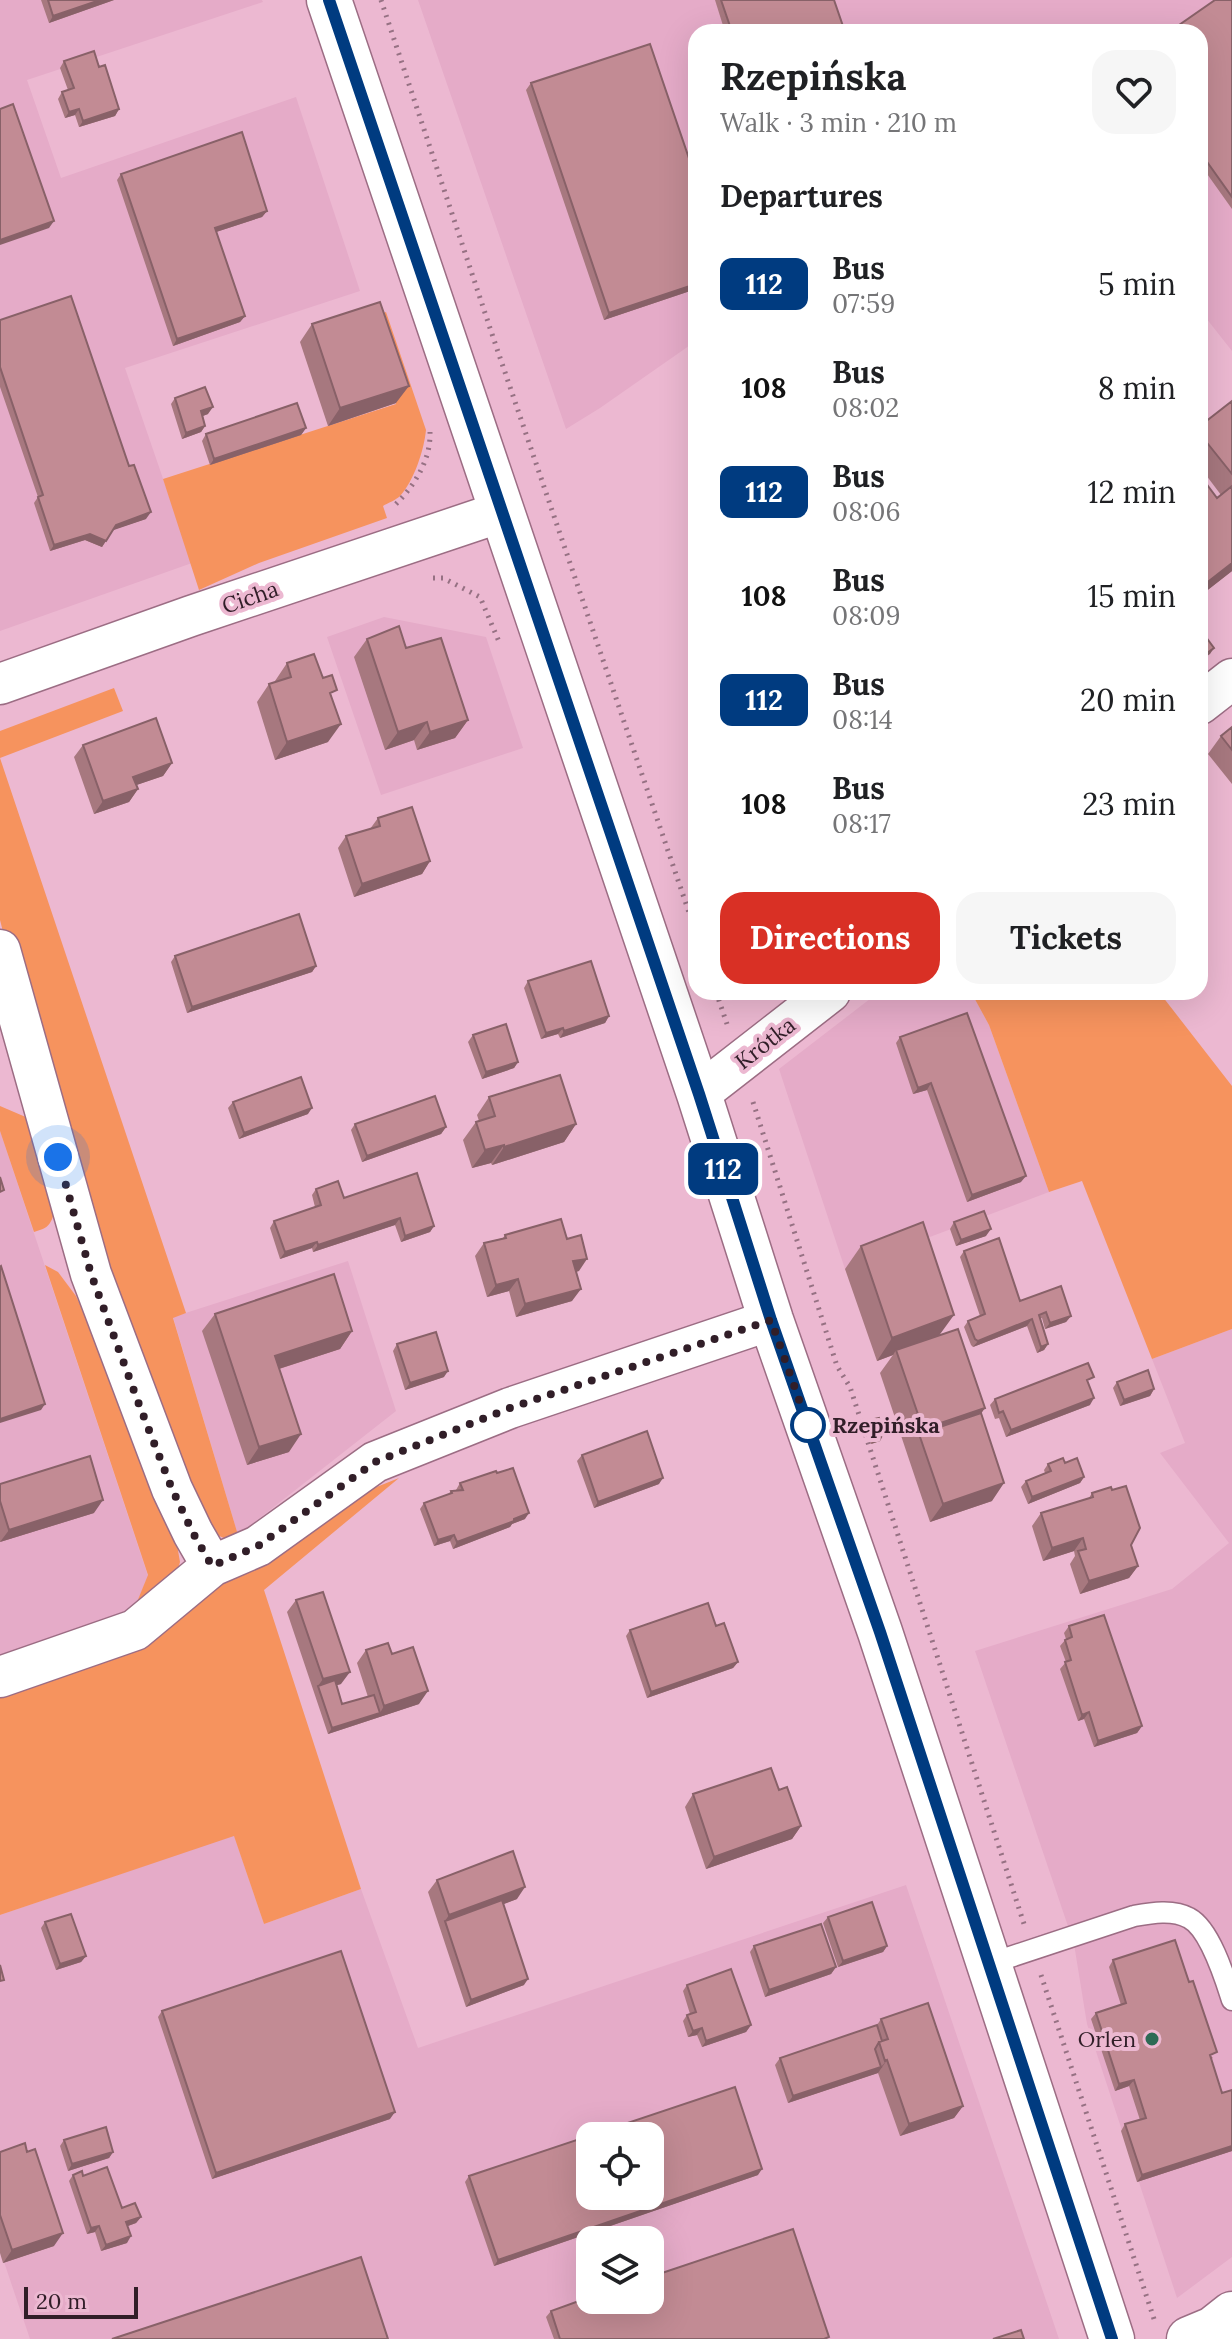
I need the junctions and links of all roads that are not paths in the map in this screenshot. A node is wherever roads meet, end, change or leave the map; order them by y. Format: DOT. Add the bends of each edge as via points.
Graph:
graph roads {
  1 [pos="329,0"];
  2 [pos="501,512"];
  3 [pos="1232,679"];
  4 [pos="0,684"];
  5 [pos="1208,698"];
  6 [pos="0,950"];
  7 [pos="820,1000"];
  8 [pos="699,1094"];
  9 [pos="771,1320"];
  10 [pos="212,1566"];
  11 [pos="0,1677"];
  12 [pos="989,1964"];
  13 [pos="1232,2000"];
  14 [pos="1232,2314"];
  15 [pos="1173,2332"];
  16 [pos="1112,2339"];
  1 -- 2 [label="main road"];
  2 -- 4 [label="street, Cicha"];
  2 -- 8 [label="main road"];
  3 -- 5 [label="street"];
  6 -- 10 [label="street" via="91,1274 172,1489"];
  7 -- 8 [label="street, Krótka"];
  8 -- 9 [label="main road"];
  9 -- 10 [label="street" via="510,1408 375,1462 258,1546"];
  9 -- 12 [label="main road"];
  10 -- 11 [label="street" via="135,1630"];
  12 -- 13 [label="lane" via="1134,1916 1178,1914 1197,1924 1211,1946"];
  12 -- 16 [label="main road"];
  14 -- 15 [label="main road" via="1213,2329"];
}
